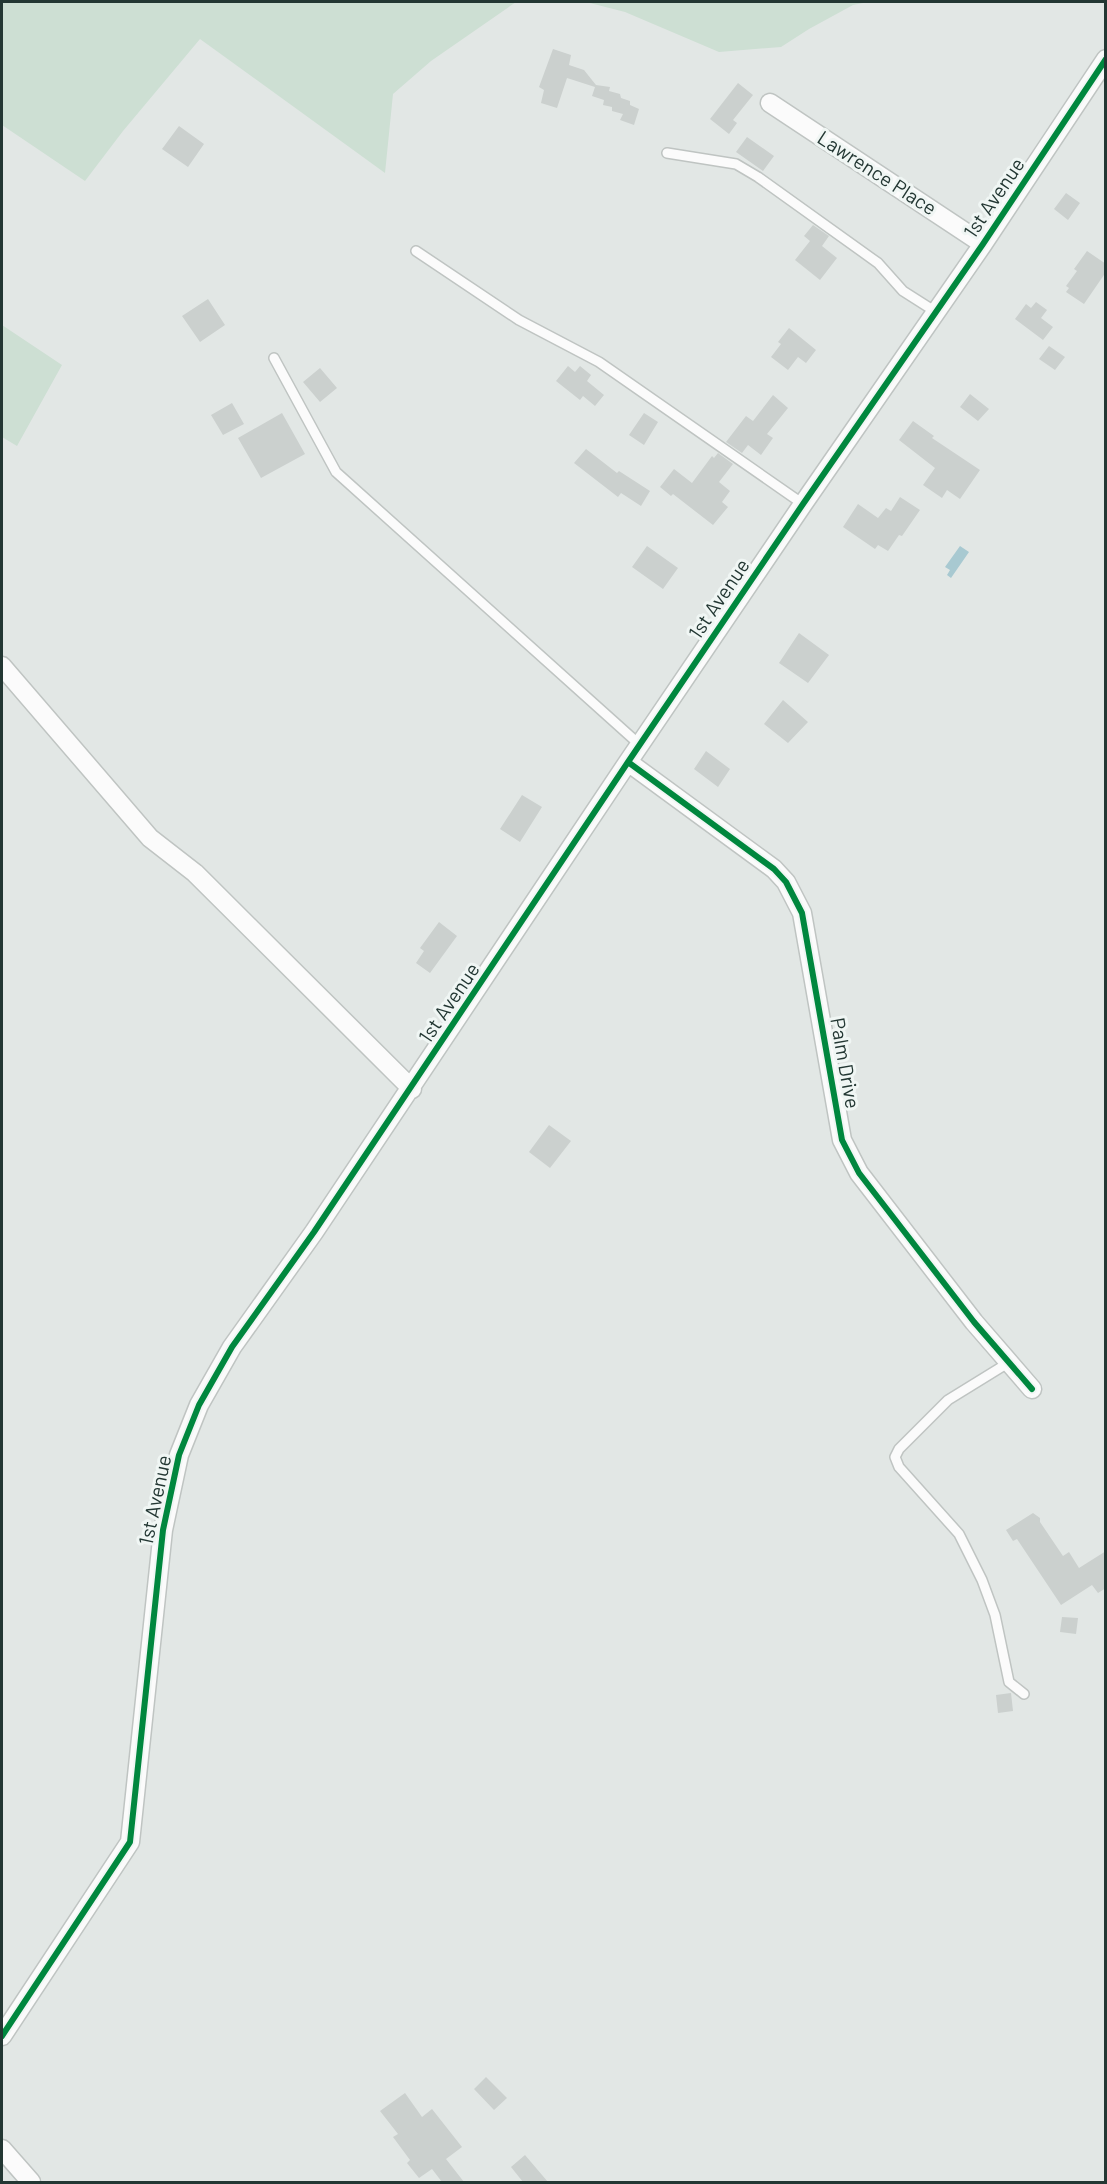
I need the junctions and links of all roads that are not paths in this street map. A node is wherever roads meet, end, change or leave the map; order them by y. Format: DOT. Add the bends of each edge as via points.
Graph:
graph roads {
  1 [pos="1106,59"];
  2 [pos="770,103"];
  3 [pos="667,153"];
  4 [pos="983,244"];
  5 [pos="416,251"];
  6 [pos="936,312"];
  7 [pos="274,358"];
  8 [pos="803,504"];
  9 [pos="2,666"];
  10 [pos="640,745"];
  11 [pos="628,762"];
  12 [pos="412,1089"];
  13 [pos="1008,1363"];
  14 [pos="1032,1389"];
  15 [pos="1024,1694"];
  16 [pos="2,2036"];
  17 [pos="2,2148"];
  18 [pos="31,2182"];
  1 -- 4 [label="street, 1st Avenue"];
  2 -- 4 [label="street, Lawrence Place"];
  3 -- 6 [label="lane" via="736,164 758,177 878,263 903,291"];
  4 -- 6 [label="street, 1st Avenue"];
  5 -- 8 [label="lane" via="519,320 598,362"];
  6 -- 8 [label="street, 1st Avenue"];
  7 -- 10 [label="lane" via="336,472"];
  8 -- 10 [label="street, 1st Avenue"];
  9 -- 12 [label="street" via="150,837 195,873"];
  10 -- 11 [label="street, 1st Avenue"];
  11 -- 12 [label="street, 1st Avenue"];
  11 -- 13 [label="street, Palm Drive" via="774,869 786,882 802,913 843,1140 850,1157"];
  12 -- 16 [label="street, 1st Avenue" via="232,1347 199,1405 179,1455 163,1530 130,1842"];
  13 -- 14 [label="street, Palm Drive"];
  13 -- 15 [label="lane" via="948,1400 895,1457 898,1467 959,1534 995,1615 1009,1682"];
  17 -- 18 [label="street"];
}
